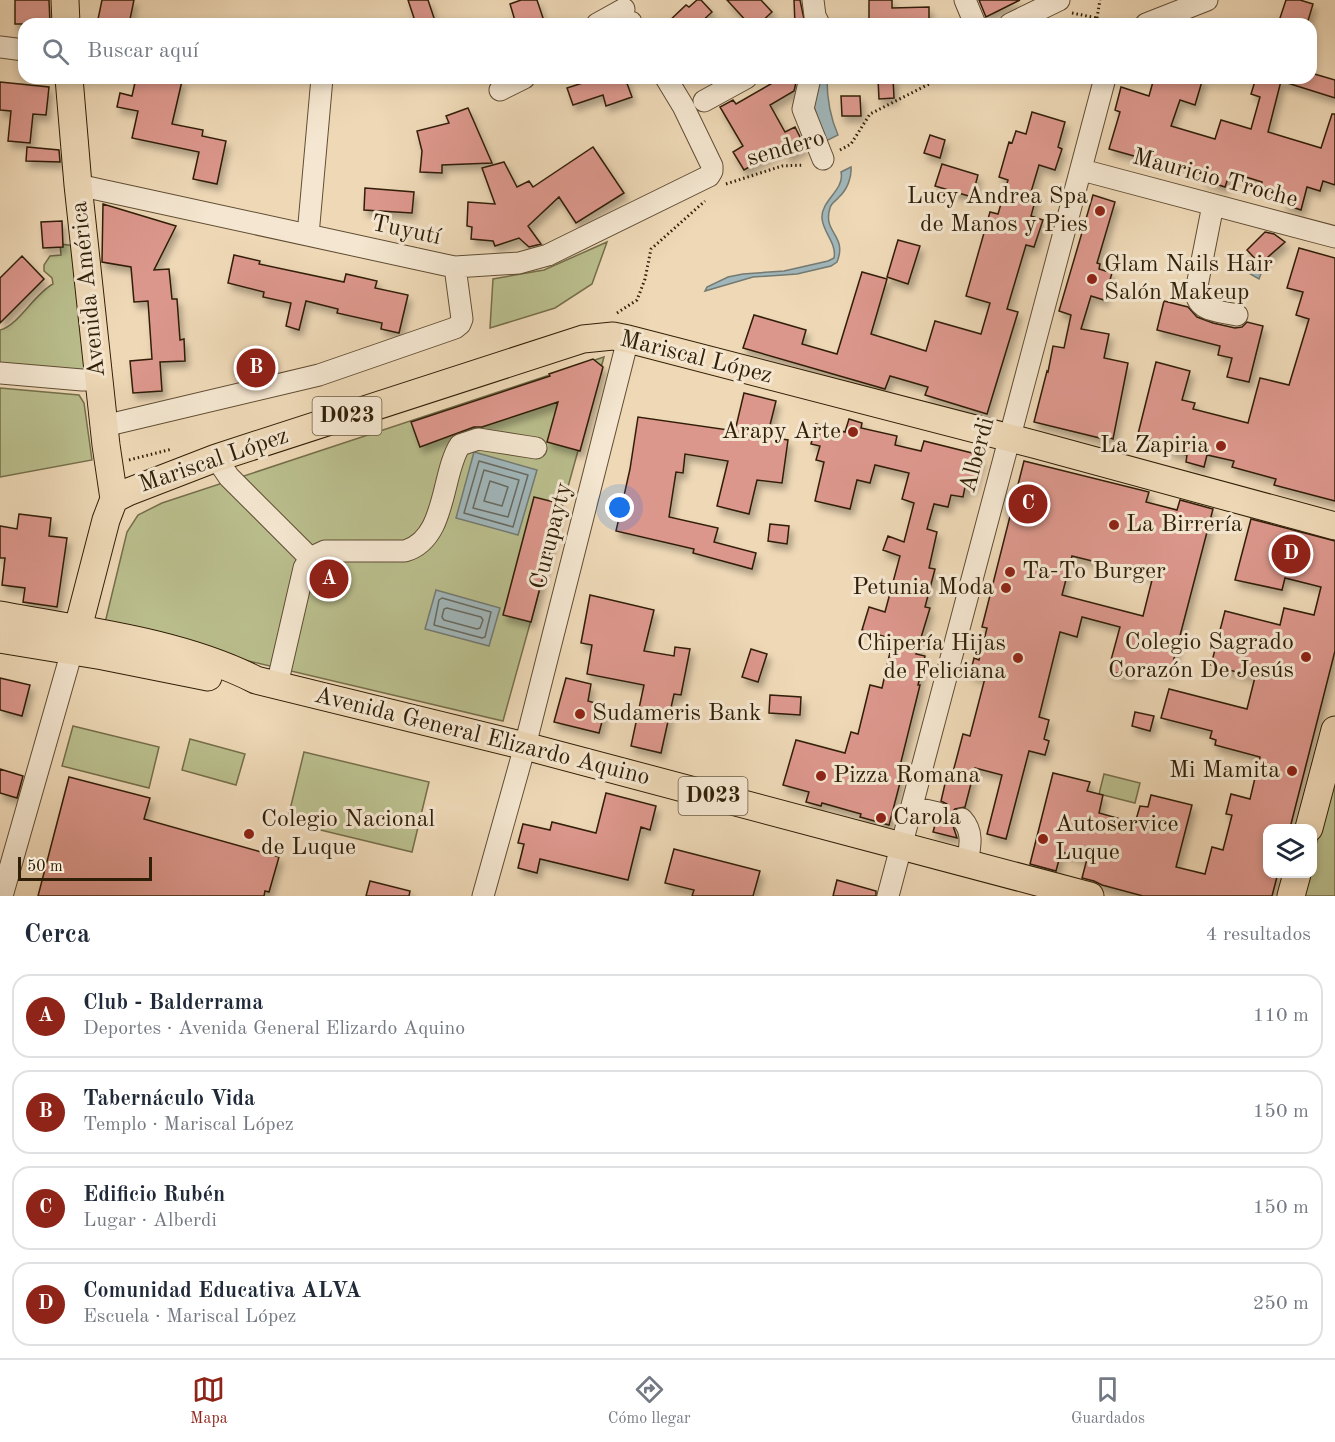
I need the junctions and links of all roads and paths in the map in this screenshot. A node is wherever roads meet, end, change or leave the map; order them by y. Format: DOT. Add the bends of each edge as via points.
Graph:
graph roads {
  1 [pos="65,0"];
  2 [pos="813,0"];
  3 [pos="965,0"];
  4 [pos="1059,0"];
  5 [pos="1101,0"];
  6 [pos="1207,0"];
  7 [pos="66,18"];
  8 [pos="816,18"];
  9 [pos="972,18"];
  10 [pos="1022,18"];
  11 [pos="1097,18"];
  12 [pos="1161,18"];
  13 [pos="0,47"];
  14 [pos="18,49"];
  15 [pos="70,84"];
  16 [pos="321,84"];
  17 [pos="670,84"];
  18 [pos="735,84"];
  19 [pos="809,84"];
  20 [pos="928,84"];
  21 [pos="1104,84"];
  22 [pos="704,100"];
  23 [pos="823,159"];
  24 [pos="1082,170"];
  25 [pos="716,181"];
  26 [pos="78,185"];
  27 [pos="706,199"];
  28 [pos="1213,205"];
  29 [pos="308,235"];
  30 [pos="1335,237"];
  31 [pos="455,267"];
  32 [pos="616,313"];
  33 [pos="1237,315"];
  34 [pos="628,339"];
  35 [pos="0,374"];
  36 [pos="99,380"];
  37 [pos="104,426"];
  38 [pos="1009,438"];
  39 [pos="536,448"];
  40 [pos="216,458"];
  41 [pos="114,499"];
  42 [pos="1335,526"];
  43 [pos="310,558"];
  44 [pos="0,615"];
  45 [pos="0,639"];
  46 [pos="74,640"];
  47 [pos="267,682"];
  48 [pos="1335,730"];
  49 [pos="525,746"];
  50 [pos="912,807"];
  51 [pos="938,813"];
  52 [pos="962,819"];
  53 [pos="1310,824"];
  54 [pos="902,846"];
  55 [pos="967,863"];
  56 [pos="1296,878"];
  57 [pos="2,896"];
  58 [pos="483,896"];
  59 [pos="888,896"];
  60 [pos="1090,896"];
  61 [pos="1291,896"];
  1 -- 7 [label="main road"];
  2 -- 8 [label="street"];
  3 -- 9 [label="street"];
  4 -- 10 [label="street"];
  5 -- 11 [label="path"];
  6 -- 12 [label="street"];
  13 -- 14 [label="street"];
  15 -- 26 [label="main road, Avenida América"];
  16 -- 29 [label="street"];
  17 -- 25 [label="street"];
  18 -- 22 [label="street"];
  19 -- 23 [label="street" via="803,109"];
  20 -- 23 [label="path, sendero" via="870,114 851,144"];
  21 -- 24 [label="street, Alberdi"];
  23 -- 25 [label="path, sendero"];
  24 -- 28 [label="street, Mauricio Troche"];
  24 -- 38 [label="street, Alberdi"];
  25 -- 31 [label="street, Tuyutí" via="548,255 519,262"];
  26 -- 29 [label="street, Tuyutí"];
  26 -- 36 [label="main road, Avenida América"];
  27 -- 32 [label="path" via="651,249 637,300"];
  28 -- 30 [label="street, Mauricio Troche"];
  28 -- 33 [label="street" via="1197,300 1201,306"];
  29 -- 31 [label="street, Tuyutí"];
  31 -- 37 [label="street" via="462,319 455,328 319,375"];
  34 -- 38 [label="main road, Mariscal López / D023"];
  34 -- 40 [label="main road, Mariscal López / D023" via="583,339"];
  34 -- 49 [label="street, Curupayty"];
  35 -- 36 [label="street"];
  36 -- 37 [label="main road, Avenida América"];
  37 -- 41 [label="main road, Avenida América"];
  38 -- 42 [label="main road, Mariscal López / D023"];
  38 -- 50 [label="street, Alberdi"];
  39 -- 43 [label="street" via="478,439 460,445 438,516 416,548 325,551"];
  40 -- 41 [label="main road, Mariscal López / D023"];
  40 -- 43 [label="street" via="229,477"];
  41 -- 46 [label="main road, Mariscal López"];
  43 -- 47 [label="street"];
  44 -- 46 [label="main road, Avenida General Elizardo Aquino / D023"];
  45 -- 46 [label="main road, Avenida General Elizardo Aquino / D023"];
  46 -- 47 [label="main road, Avenida General Elizardo Aquino / D023" via="217,678"];
  46 -- 57 [label="street"];
  47 -- 49 [label="main road, Avenida General Elizardo Aquino / D023"];
  48 -- 53 [label="main road"];
  49 -- 54 [label="main road, Avenida General Elizardo Aquino / D023"];
  49 -- 58 [label="street, Curupayty"];
  50 -- 51 [label="street"];
  50 -- 54 [label="street, Alberdi"];
  52 -- 55 [label="street" via="969,832"];
  54 -- 55 [label="main road, Avenida General Elizardo Aquino / D023"];
  54 -- 59 [label="street, Alberdi"];
  55 -- 60 [label="main road, Avenida General Elizardo Aquino / D023"];
  56 -- 61 [label="main road"];
}
